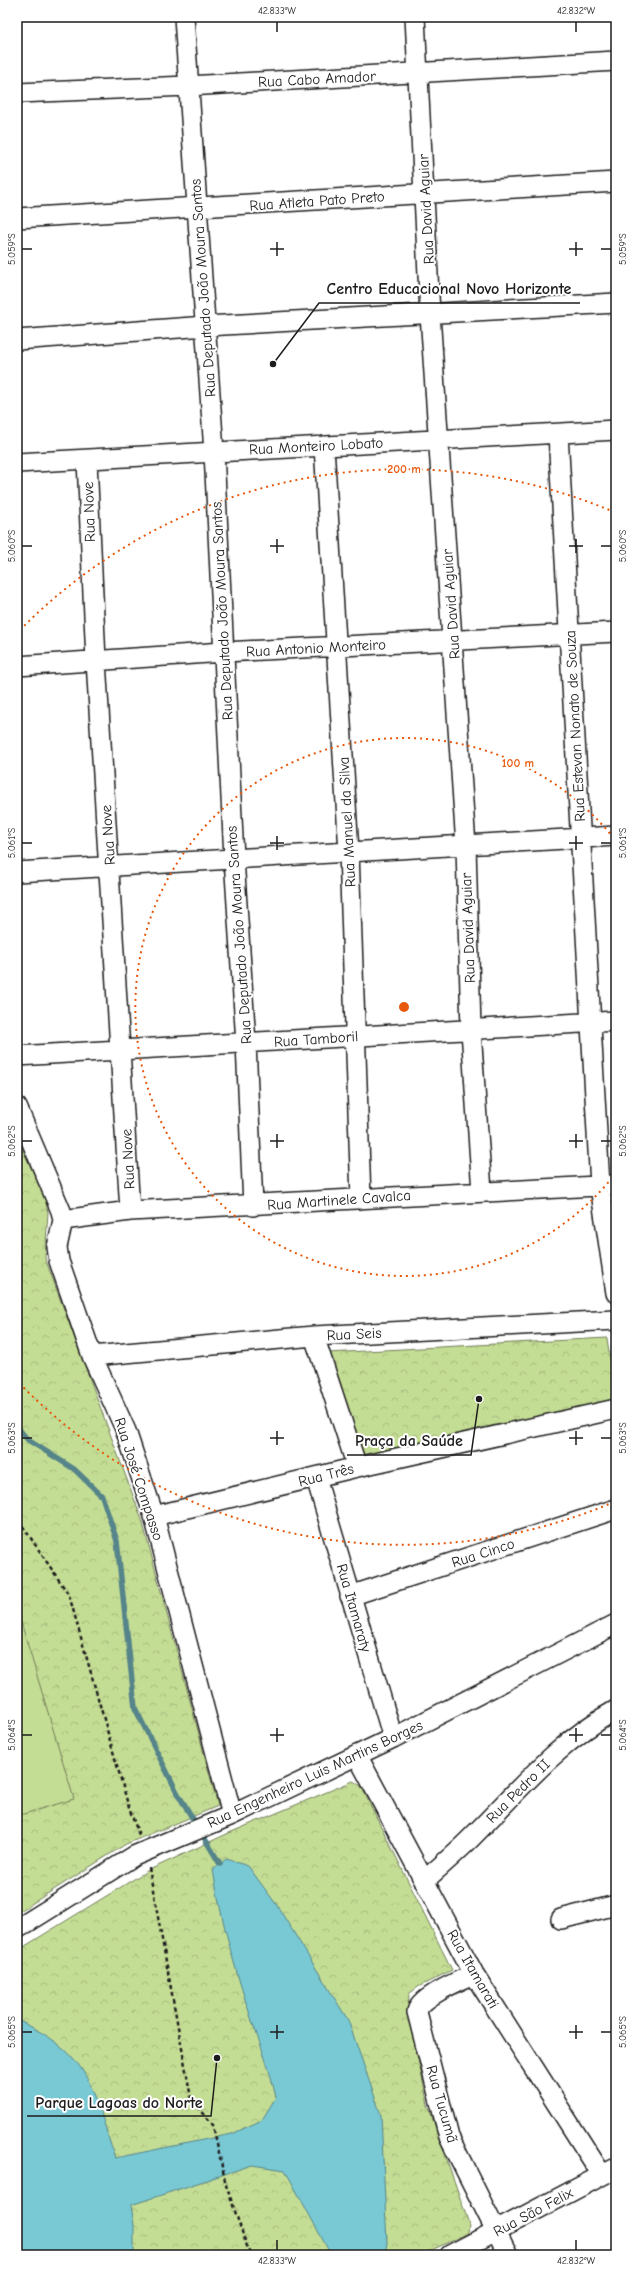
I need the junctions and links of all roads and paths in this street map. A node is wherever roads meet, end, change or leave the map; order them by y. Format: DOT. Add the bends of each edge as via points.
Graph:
graph roads {
  1 [pos="184,17"];
  2 [pos="415,17"];
  3 [pos="616,61"];
  4 [pos="418,73"];
  5 [pos="188,86"];
  6 [pos="17,93"];
  7 [pos="616,182"];
  8 [pos="426,194"];
  9 [pos="198,208"];
  10 [pos="17,218"];
  11 [pos="616,303"];
  12 [pos="430,314"];
  13 [pos="206,326"];
  14 [pos="17,340"];
  15 [pos="616,430"];
  16 [pos="558,434"];
  17 [pos="439,439"];
  18 [pos="324,446"];
  19 [pos="214,452"];
  20 [pos="87,460"];
  21 [pos="17,463"];
  22 [pos="616,632"];
  23 [pos="570,635"];
  24 [pos="453,641"];
  25 [pos="336,647"];
  26 [pos="224,652"];
  27 [pos="96,660"];
  28 [pos="17,666"];
  29 [pos="616,836"];
  30 [pos="580,837"];
  31 [pos="466,846"];
  32 [pos="349,852"];
  33 [pos="234,858"];
  34 [pos="110,866"];
  35 [pos="17,872"];
  36 [pos="616,1021"];
  37 [pos="592,1022"];
  38 [pos="472,1030"];
  39 [pos="356,1036"];
  40 [pos="246,1043"];
  41 [pos="122,1048"];
  42 [pos="17,1056"];
  43 [pos="17,1107"];
  44 [pos="608,1185"];
  45 [pos="482,1192"];
  46 [pos="362,1199"];
  47 [pos="253,1206"];
  48 [pos="130,1211"];
  49 [pos="63,1220"];
  50 [pos="616,1293"];
  51 [pos="616,1320"];
  52 [pos="314,1336"];
  53 [pos="92,1356"];
  54 [pos="616,1408"];
  55 [pos="357,1467"];
  56 [pos="316,1478"];
  57 [pos="616,1509"];
  58 [pos="17,1513"];
  59 [pos="154,1516"];
  60 [pos="350,1596"];
  61 [pos="616,1624"];
  62 [pos="616,1710"];
  63 [pos="393,1738"];
  64 [pos="357,1755"];
  65 [pos="225,1818"];
  66 [pos="146,1851"];
  67 [pos="425,1880"];
  68 [pos="616,1905"];
  69 [pos="561,1920"];
  70 [pos="17,1929"];
  71 [pos="474,1974"];
  72 [pos="609,2172"];
  73 [pos="496,2232"];
  74 [pos="250,2255"];
  75 [pos="450,2255"];
  76 [pos="508,2255"];
  1 -- 5 [label="street, Rua Deputado João Moura Santos"];
  2 -- 4 [label="street, Rua David Aguiar"];
  3 -- 4 [label="street, Rua Cabo Amador"];
  4 -- 5 [label="street, Rua Cabo Amador"];
  4 -- 8 [label="street, Rua David Aguiar"];
  5 -- 6 [label="street, Rua Cabo Amador"];
  5 -- 9 [label="street, Rua Deputado João Moura Santos"];
  7 -- 8 [label="street, Rua Atleta Pato Preto"];
  8 -- 9 [label="street, Rua Atleta Pato Preto"];
  8 -- 12 [label="street, Rua David Aguiar"];
  9 -- 10 [label="street, Rua Atleta Pato Preto"];
  9 -- 13 [label="street, Rua Deputado João Moura Santos"];
  11 -- 12 [label="street"];
  12 -- 13 [label="street"];
  12 -- 17 [label="street, Rua David Aguiar"];
  13 -- 14 [label="street"];
  13 -- 19 [label="street, Rua Deputado João Moura Santos"];
  15 -- 16 [label="street, Rua Monteiro Lobato"];
  16 -- 17 [label="street, Rua Monteiro Lobato"];
  16 -- 23 [label="street, Rua Estevan Nonato de Souza"];
  17 -- 18 [label="street, Rua Monteiro Lobato"];
  17 -- 24 [label="street, Rua David Aguiar"];
  18 -- 19 [label="street, Rua Monteiro Lobato"];
  18 -- 25 [label="street, Rua Manuel da Silva"];
  19 -- 20 [label="street, Rua Monteiro Lobato"];
  19 -- 26 [label="street, Rua Deputado João Moura Santos"];
  20 -- 21 [label="street, Rua Monteiro Lobato"];
  20 -- 27 [label="street, Rua Nove"];
  22 -- 23 [label="street, Rua Antonio Monteiro"];
  23 -- 24 [label="street, Rua Antonio Monteiro"];
  23 -- 30 [label="street, Rua Estevan Nonato de Souza"];
  24 -- 25 [label="street, Rua Antonio Monteiro"];
  24 -- 31 [label="street, Rua David Aguiar"];
  25 -- 26 [label="street, Rua Antonio Monteiro"];
  25 -- 32 [label="street, Rua Manuel da Silva"];
  26 -- 27 [label="street, Rua Antonio Monteiro"];
  26 -- 33 [label="street, Rua Deputado João Moura Santos"];
  27 -- 28 [label="street, Rua Antonio Monteiro"];
  27 -- 34 [label="street, Rua Nove"];
  29 -- 30 [label="street"];
  30 -- 31 [label="street"];
  30 -- 37 [label="street, Rua Estevan Nonato de Souza"];
  31 -- 32 [label="street"];
  31 -- 38 [label="street, Rua David Aguiar"];
  32 -- 33 [label="street"];
  32 -- 39 [label="street, Rua Manuel da Silva"];
  33 -- 34 [label="street"];
  33 -- 40 [label="street, Rua Deputado João Moura Santos"];
  34 -- 35 [label="street"];
  34 -- 41 [label="street, Rua Nove"];
  36 -- 37 [label="street, Rua Tamboril"];
  37 -- 38 [label="street, Rua Tamboril"];
  37 -- 44 [label="street, Rua Estevan Nonato de Souza"];
  38 -- 39 [label="street, Rua Tamboril"];
  38 -- 45 [label="street, Rua David Aguiar"];
  39 -- 40 [label="street, Rua Tamboril"];
  39 -- 46 [label="street, Rua Manuel da Silva"];
  40 -- 41 [label="street, Rua Tamboril"];
  40 -- 47 [label="street, Rua Deputado João Moura Santos"];
  41 -- 42 [label="street, Rua Tamboril"];
  41 -- 48 [label="street, Rua Nove"];
  43 -- 49 [label="street, Rua José Compasso"];
  44 -- 45 [label="street, Rua Martinele Cavalca"];
  44 -- 50 [label="street, Rua Estevan Nonato de Souza"];
  45 -- 46 [label="street, Rua Martinele Cavalca"];
  46 -- 47 [label="street, Rua Martinele Cavalca"];
  47 -- 48 [label="street, Rua Martinele Cavalca"];
  48 -- 49 [label="street, Rua Martinele Cavalca"];
  49 -- 53 [label="street, Rua José Compasso" via="57,1247 59,1261"];
  51 -- 52 [label="street, Rua Seis"];
  52 -- 53 [label="street, Rua Seis"];
  52 -- 55 [label="street"];
  53 -- 59 [label="street, Rua José Compasso" via="126,1431"];
  54 -- 55 [label="street, Rua Três"];
  55 -- 56 [label="street, Rua Três"];
  56 -- 59 [label="street, Rua Três"];
  56 -- 60 [label="street, Rua Itamaraty"];
  57 -- 60 [label="street, Rua Cinco"];
  58 -- 66 [label="path" via="22,1525 69,1595 129,1808"];
  59 -- 65 [label="street, Rua José Compasso"];
  60 -- 63 [label="street, Rua Itamaraty"];
  61 -- 63 [label="street, Rua Engenheiro Luis Martins Borges"];
  62 -- 67 [label="street, Rua Pedro II" via="582,1731"];
  63 -- 64 [label="street, Rua Engenheiro Luis Martins Borges"];
  64 -- 65 [label="street, Rua Engenheiro Luis Martins Borges"];
  64 -- 67 [label="street, Rua Itamarati"];
  65 -- 66 [label="street, Rua Engenheiro Luis Martins Borges"];
  66 -- 70 [label="street, Rua Engenheiro Luis Martins Borges"];
  66 -- 74 [label="path" via="191,2098 213,2125 226,2185"];
  67 -- 71 [label="street, Rua Itamarati"];
  68 -- 69 [label="street"];
  71 -- 72 [label="street, Rua Itamarati"];
  71 -- 73 [label="street, Rua Tucumã" via="427,1999 417,2012 449,2137"];
  72 -- 73 [label="street, Rua São Felix"];
  73 -- 75 [label="street, Rua São Felix"];
  73 -- 76 [label="street, Rua Tucumã"];
}
